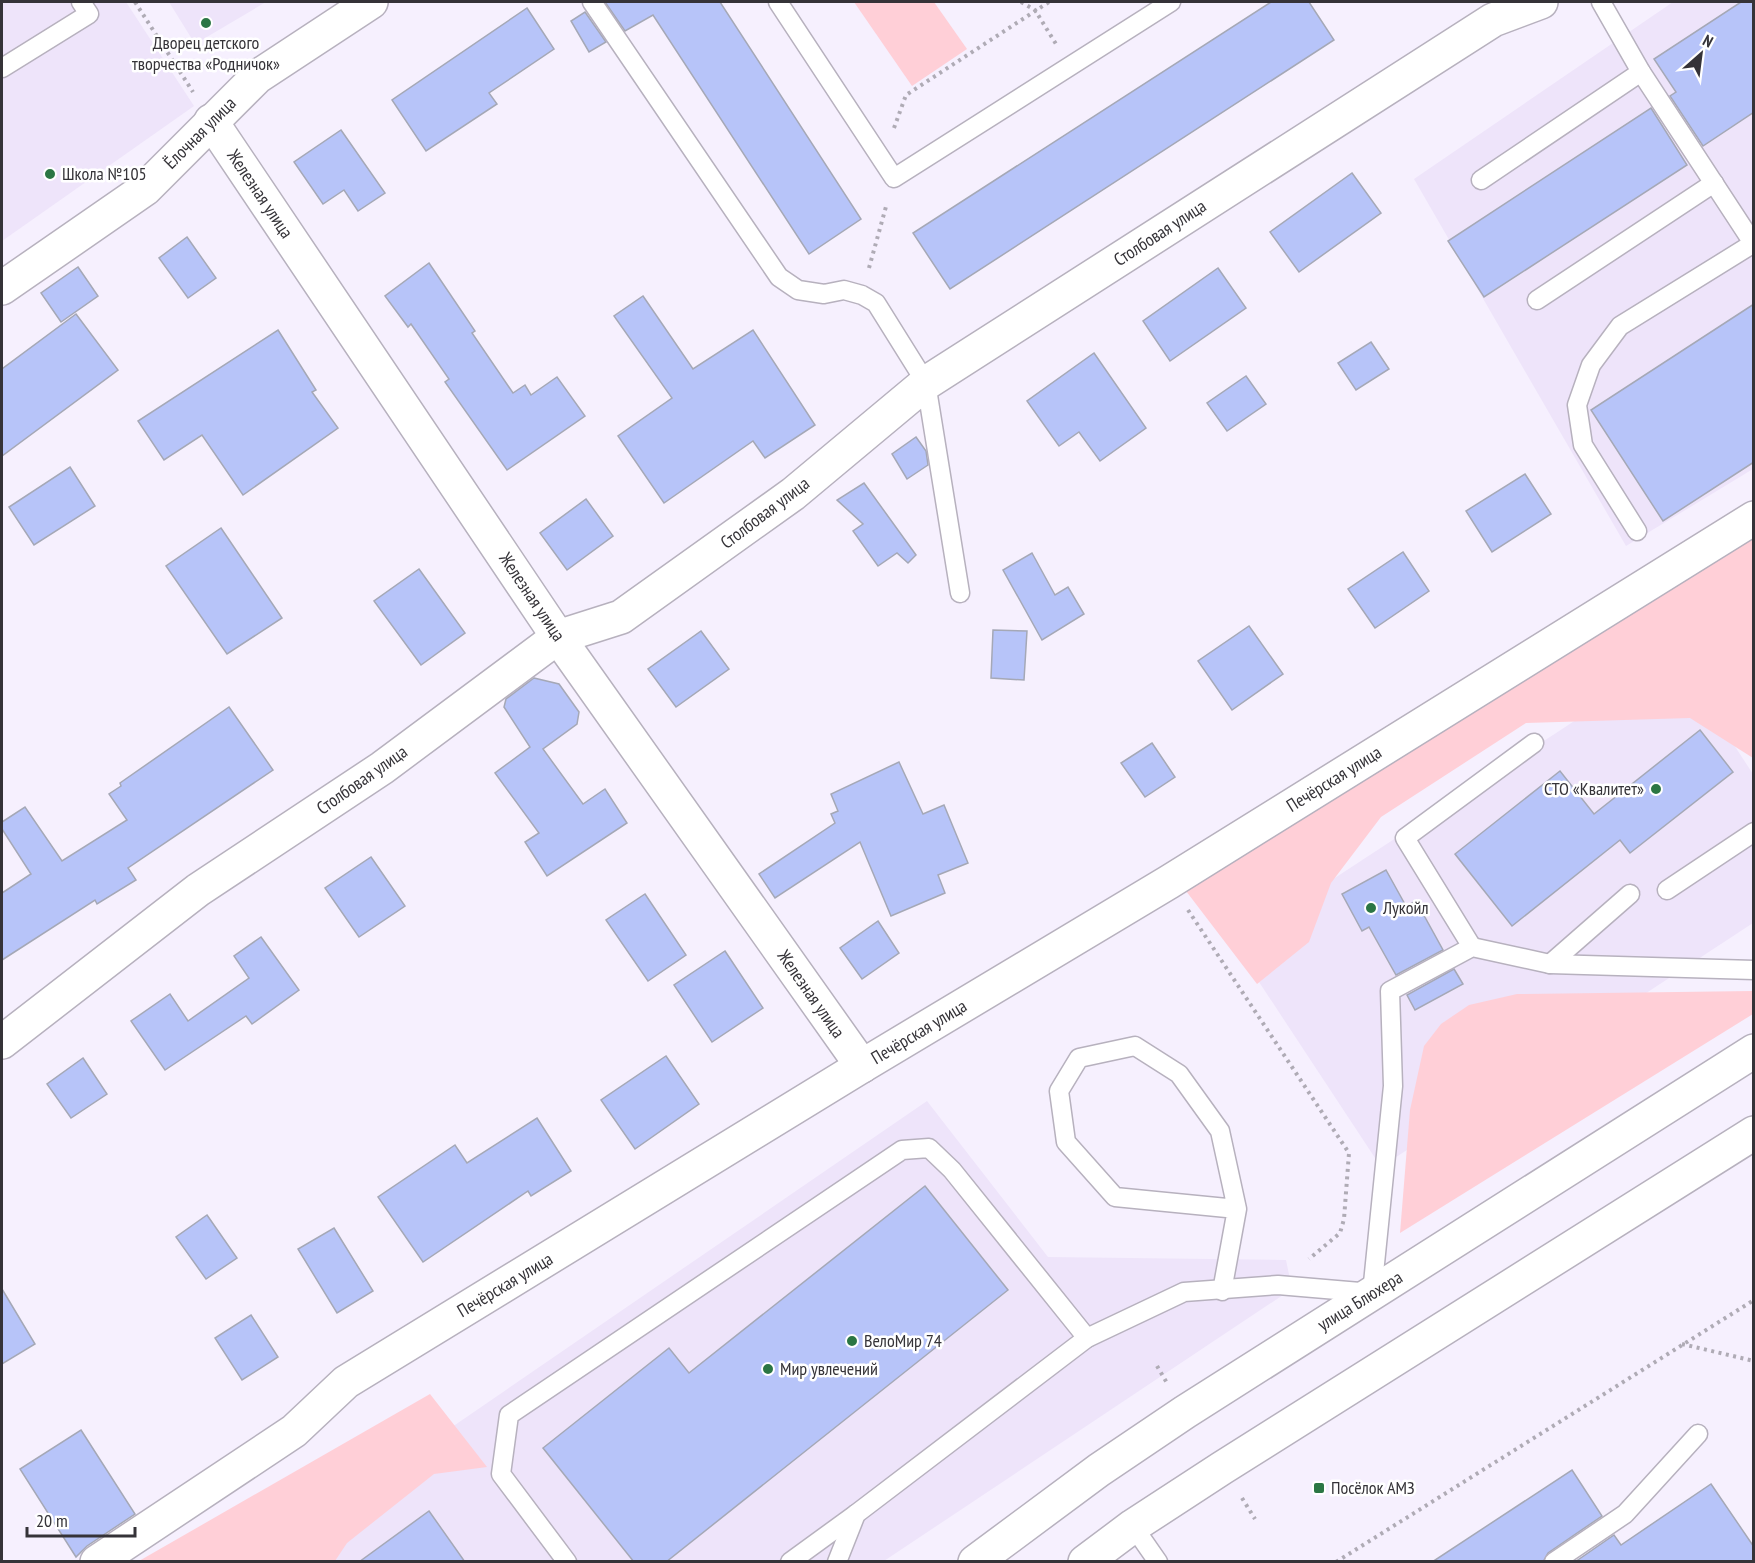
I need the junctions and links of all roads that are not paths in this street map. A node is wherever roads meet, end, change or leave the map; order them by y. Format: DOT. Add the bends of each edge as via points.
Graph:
graph roads {
  1 [pos="81,2"];
  2 [pos="370,2"];
  3 [pos="592,2"];
  4 [pos="778,2"];
  5 [pos="1171,2"];
  6 [pos="1540,2"];
  7 [pos="1601,2"];
  8 [pos="2,68"];
  9 [pos="1641,72"];
  10 [pos="211,121"];
  11 [pos="1481,180"];
  12 [pos="1714,183"];
  13 [pos="1753,243"];
  14 [pos="2,288"];
  15 [pos="1537,300"];
  16 [pos="926,382"];
  17 [pos="1754,518"];
  18 [pos="1637,531"];
  19 [pos="960,593"];
  20 [pos="558,636"];
  21 [pos="1534,743"];
  22 [pos="1754,832"];
  23 [pos="1667,890"];
  24 [pos="1630,894"];
  25 [pos="1472,947"];
  26 [pos="1550,964"];
  27 [pos="1754,970"];
  28 [pos="2,1042"];
  29 [pos="1754,1051"];
  30 [pos="862,1066"];
  31 [pos="1754,1133"];
  32 [pos="1237,1209"];
  33 [pos="1222,1291"];
  34 [pos="1372,1293"];
  35 [pos="1087,1338"];
  36 [pos="1698,1434"];
  37 [pos="856,1514"];
  38 [pos="1133,1526"];
  39 [pos="96,1562"];
  40 [pos="567,1562"];
  41 [pos="790,1562"];
  42 [pos="837,1562"];
  43 [pos="975,1562"];
  44 [pos="1085,1562"];
  45 [pos="1158,1562"];
  46 [pos="1554,1562"];
  1 -- 8 [label="lane" via="88,14"];
  2 -- 10 [label="street, Ёлочная улица" via="257,77"];
  3 -- 16 [label="lane" via="779,277 798,290 824,294 844,290 876,303"];
  4 -- 5 [label="lane" via="894,178"];
  6 -- 16 [label="street, Столбовая улица" via="1494,20"];
  7 -- 9 [label="lane"];
  9 -- 11 [label="lane"];
  9 -- 12 [label="lane"];
  10 -- 14 [label="street, Ёлочная улица" via="145,189"];
  10 -- 20 [label="street, Железная улица"];
  12 -- 13 [label="lane"];
  12 -- 15 [label="lane"];
  13 -- 18 [label="lane" via="1620,326 1591,365 1577,405 1583,445"];
  16 -- 19 [label="lane"];
  16 -- 20 [label="street, Столбовая улица" via="793,494 621,617"];
  17 -- 30 [label="street, Печёрская улица" via="1169,882"];
  20 -- 28 [label="street, Столбовая улица" via="382,768 198,891"];
  20 -- 30 [label="street, Железная улица"];
  21 -- 25 [label="lane" via="1405,838"];
  22 -- 23 [label="lane"];
  24 -- 26 [label="lane"];
  25 -- 26 [label="lane"];
  25 -- 34 [label="lane" via="1390,991 1393,1086"];
  26 -- 27 [label="lane"];
  29 -- 34 [label="street, улица Блюхера"];
  30 -- 39 [label="street, Печёрская улица" via="346,1382 294,1431"];
  31 -- 38 [label="street"];
  32 -- 32 [label="lane" via="1220,1131 1179,1074 1136,1046 1079,1058 1059,1091 1066,1142 1115,1197"];
  32 -- 33 [label="lane"];
  33 -- 34 [label="lane" via="1278,1285"];
  33 -- 35 [label="lane" via="1184,1292"];
  34 -- 43 [label="street, улица Блюхера" via="1099,1470"];
  35 -- 37 [label="lane"];
  35 -- 40 [label="lane" via="952,1170 929,1148 902,1150 509,1415 501,1474"];
  36 -- 46 [label="lane" via="1625,1514"];
  37 -- 41 [label="lane"];
  37 -- 42 [label="lane"];
  38 -- 44 [label="street"];
  38 -- 45 [label="lane"];
}
